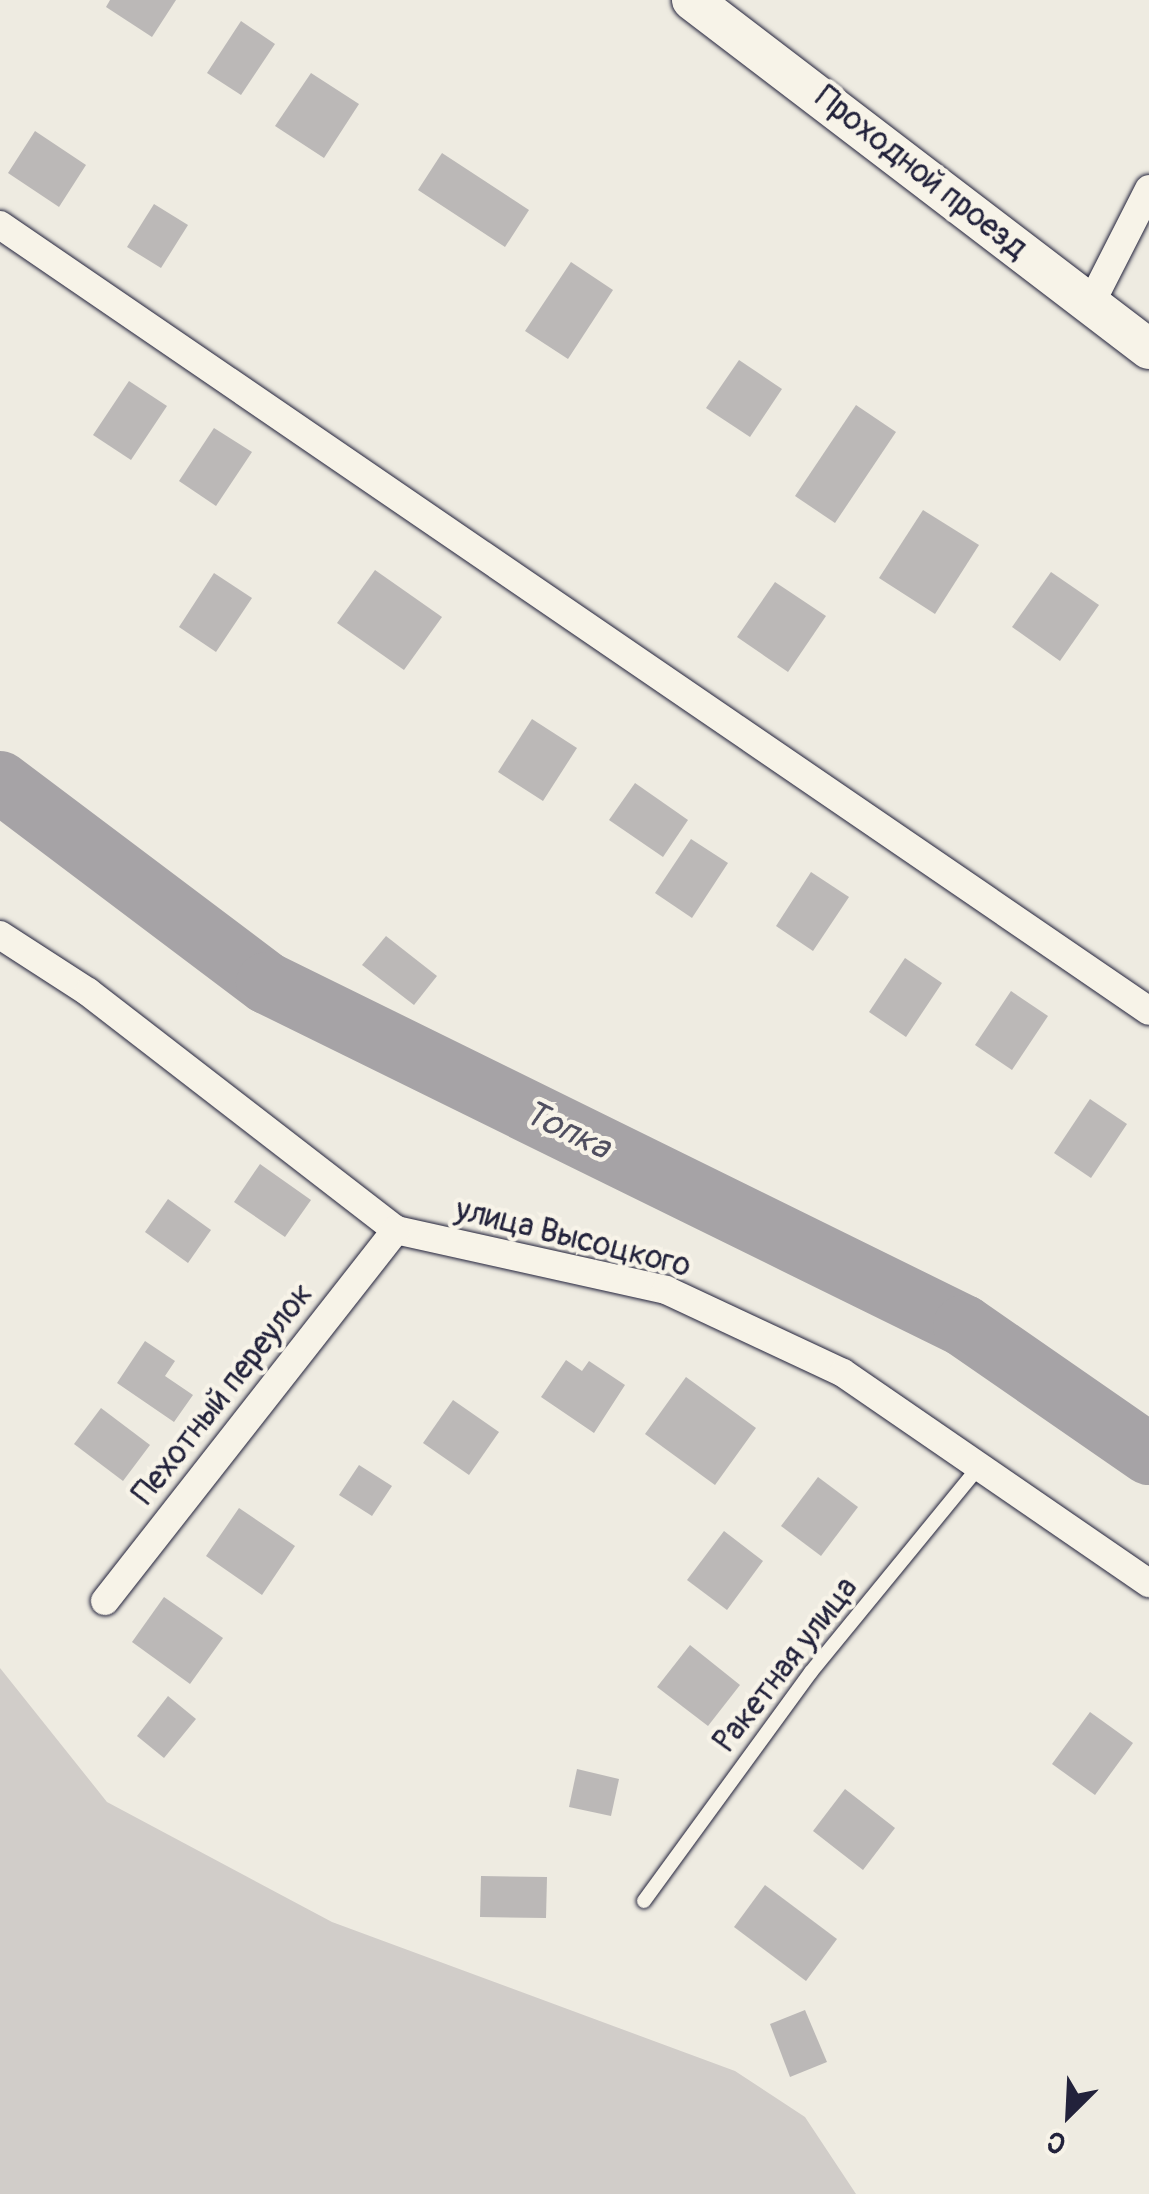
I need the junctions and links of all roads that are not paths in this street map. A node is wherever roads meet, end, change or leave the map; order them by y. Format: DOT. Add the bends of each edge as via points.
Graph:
graph roads {
  1 [pos="692,0"];
  2 [pos="1149,190"];
  3 [pos="0,225"];
  4 [pos="1091,304"];
  5 [pos="1149,348"];
  6 [pos="0,935"];
  7 [pos="1149,1011"];
  8 [pos="396,1230"];
  9 [pos="978,1468"];
  10 [pos="1149,1583"];
  11 [pos="105,1601"];
  12 [pos="644,1901"];
  1 -- 4 [label="street, Проходной проезд"];
  2 -- 4 [label="street"];
  3 -- 7 [label="street"];
  4 -- 5 [label="street, Проходной проезд"];
  6 -- 8 [label="street, улица Высоцкого" via="88,992"];
  8 -- 9 [label="street, улица Высоцкого" via="666,1290 843,1372"];
  8 -- 11 [label="street, Пехотный переулок"];
  9 -- 10 [label="street, улица Высоцкого"];
  9 -- 12 [label="lane, Ракетная улица" via="811,1672"];
}
